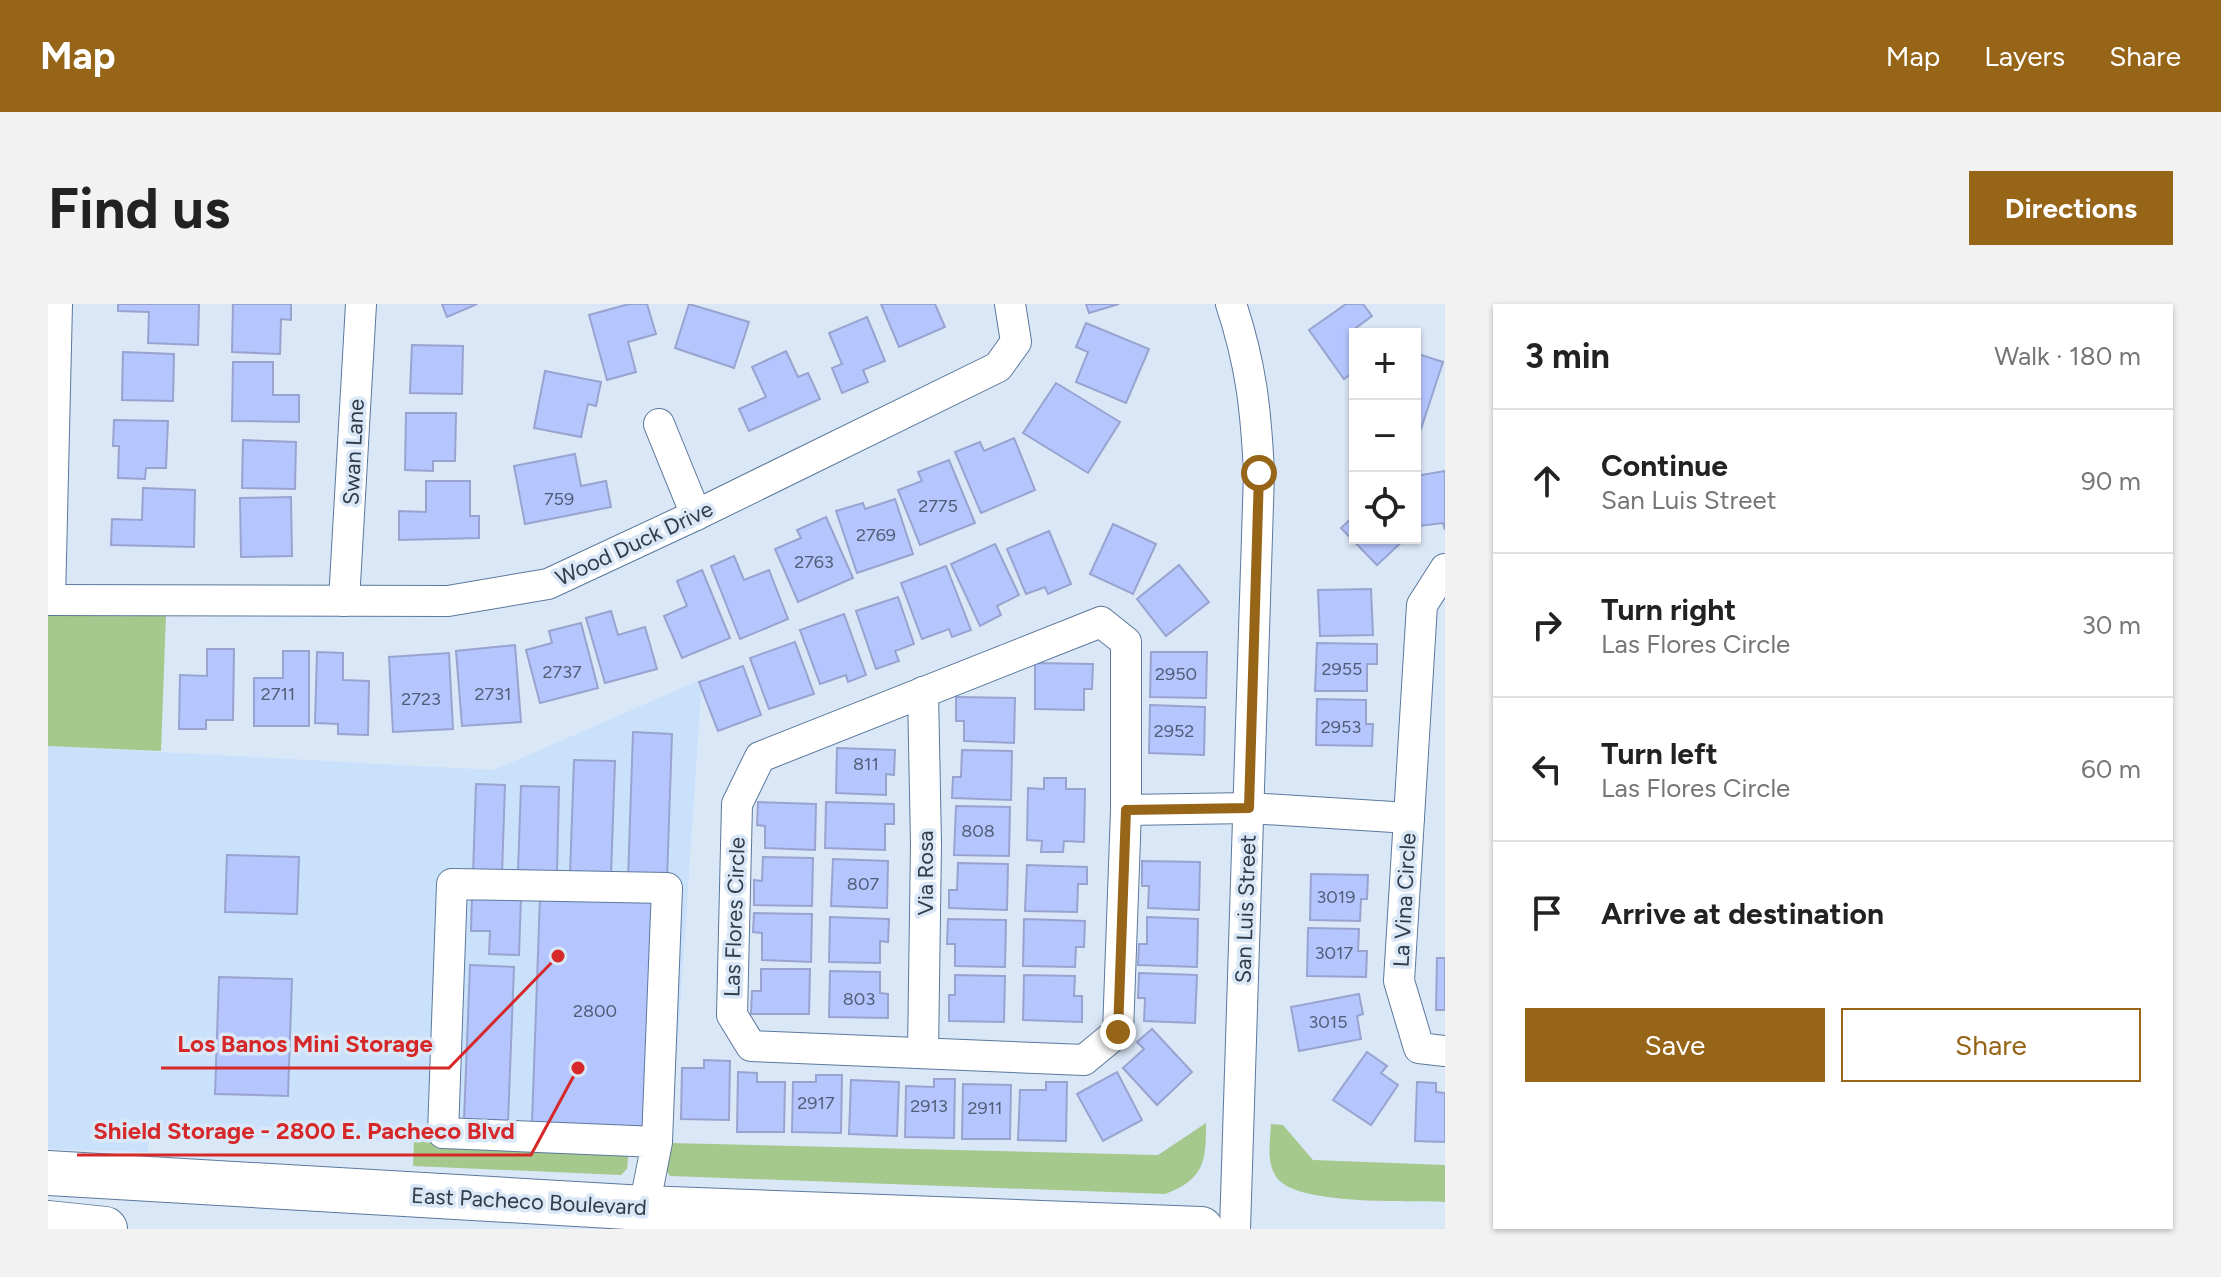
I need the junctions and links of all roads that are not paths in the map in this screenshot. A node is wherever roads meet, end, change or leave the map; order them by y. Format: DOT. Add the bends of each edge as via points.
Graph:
graph roads {
  1 [pos="57,304"];
  2 [pos="361,304"];
  3 [pos="1010,304"];
  4 [pos="1231,304"];
  5 [pos="659,424"];
  6 [pos="696,515"];
  7 [pos="1445,569"];
  8 [pos="49,600"];
  9 [pos="344,601"];
  10 [pos="923,692"];
  11 [pos="1249,808"];
  12 [pos="1126,810"];
  13 [pos="1409,818"];
  14 [pos="1445,1051"];
  15 [pos="923,1053"];
  16 [pos="657,1142"];
  17 [pos="48,1173"];
  18 [pos="644,1208"];
  19 [pos="48,1223"];
  20 [pos="105,1229"];
  21 [pos="1201,1229"];
  22 [pos="1235,1229"];
  1 -- 8 [label="street"];
  2 -- 9 [label="street, Swan Lane"];
  3 -- 6 [label="street, Wood Duck Drive" via="1016,342 998,367"];
  4 -- 11 [label="street, San Luis Street" via="1253,385 1259,473"];
  5 -- 6 [label="street"];
  6 -- 9 [label="street, Wood Duck Drive" via="548,584 448,601"];
  7 -- 13 [label="street, La Vina Circle" via="1422,605"];
  8 -- 9 [label="street, Wood Duck Drive"];
  10 -- 12 [label="street, Las Flores Circle" via="1101,622 1126,642"];
  10 -- 15 [label="street, Via Rosa"];
  10 -- 15 [label="street, Las Flores Circle" via="760,757 737,804 732,1015 751,1046"];
  11 -- 12 [label="street"];
  11 -- 13 [label="street, La Vina Circle"];
  11 -- 22 [label="street, San Luis Street"];
  12 -- 15 [label="street, Las Flores Circle" via="1118,1032 1084,1060"];
  13 -- 14 [label="street, La Vina Circle" via="1399,981 1419,1048"];
  16 -- 16 [label="street" via="667,888 452,884 443,1133"];
  16 -- 18 [label="street"];
  17 -- 18 [label="highway, East Pacheco Boulevard"];
  18 -- 21 [label="highway, East Pacheco Boulevard"];
  19 -- 20 [label="highway"];
}
